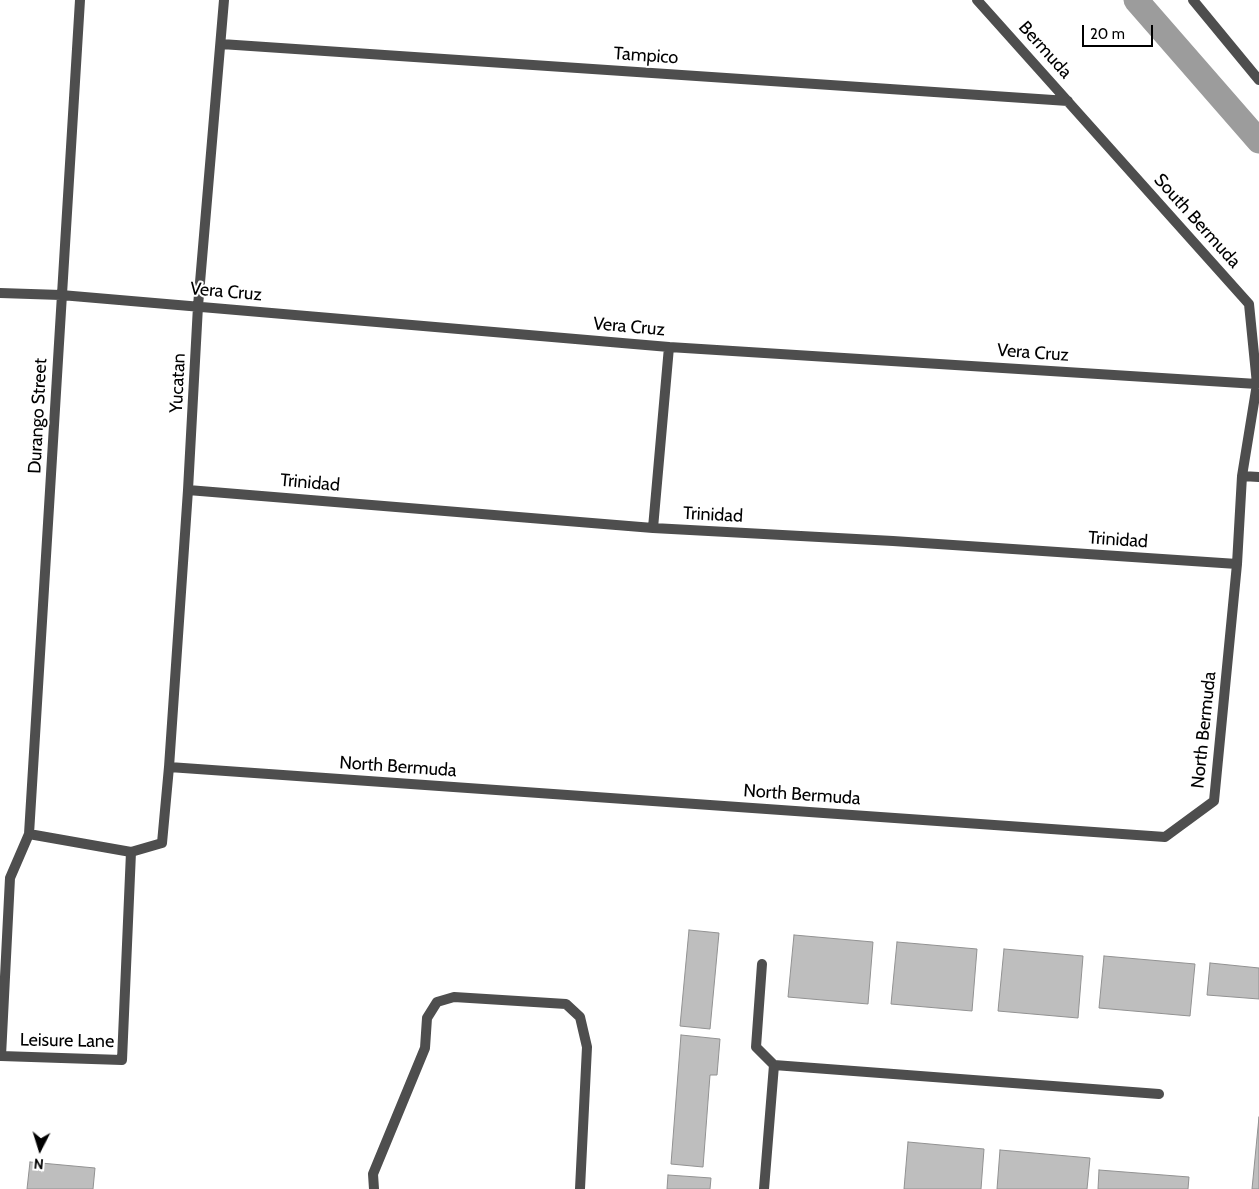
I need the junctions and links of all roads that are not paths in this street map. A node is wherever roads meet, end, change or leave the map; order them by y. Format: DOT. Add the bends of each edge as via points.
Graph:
graph roads {
  1 [pos="80,0"];
  2 [pos="224,0"];
  3 [pos="977,0"];
  4 [pos="1193,0"];
  5 [pos="221,44"];
  6 [pos="1259,80"];
  7 [pos="1068,101"];
  8 [pos="0,293"];
  9 [pos="61,295"];
  10 [pos="198,306"];
  11 [pos="669,347"];
  12 [pos="1257,384"];
  13 [pos="1242,476"];
  14 [pos="1259,477"];
  15 [pos="188,490"];
  16 [pos="653,528"];
  17 [pos="1237,564"];
  18 [pos="169,768"];
  19 [pos="29,834"];
  20 [pos="131,852"];
  21 [pos="762,964"];
  22 [pos="774,1065"];
  23 [pos="1159,1094"];
  24 [pos="374,1189"];
  25 [pos="580,1189"];
  26 [pos="764,1189"];
  1 -- 9 [label="street, Durango Street"];
  2 -- 5 [label="street, Yucatan"];
  3 -- 7 [label="street, Bermuda"];
  4 -- 6 [label="street"];
  5 -- 7 [label="street, Tampico"];
  5 -- 10 [label="street, Yucatan"];
  7 -- 12 [label="street, South Bermuda" via="1249,304"];
  8 -- 9 [label="street, Vera Cruz"];
  9 -- 10 [label="street, Vera Cruz"];
  9 -- 19 [label="street, Durango Street"];
  10 -- 11 [label="street, Vera Cruz"];
  10 -- 15 [label="street, Yucatan"];
  11 -- 12 [label="street, Vera Cruz"];
  11 -- 16 [label="street"];
  12 -- 13 [label="street, North Bermuda"];
  13 -- 14 [label="street"];
  13 -- 17 [label="street, North Bermuda"];
  15 -- 16 [label="street, Trinidad"];
  15 -- 18 [label="street, Yucatan"];
  16 -- 17 [label="street, Trinidad"];
  17 -- 18 [label="street, North Bermuda" via="1214,802 1165,836"];
  18 -- 20 [label="street" via="162,843"];
  19 -- 20 [label="street"];
  19 -- 20 [label="street, Leisure Lane" via="10,878 1,1056 122,1060"];
  21 -- 22 [label="street" via="756,1047"];
  22 -- 23 [label="street"];
  22 -- 26 [label="street"];
  24 -- 25 [label="street" via="373,1174 425,1048 427,1018 437,1002 454,997 566,1004 580,1017 587,1047"];
}
